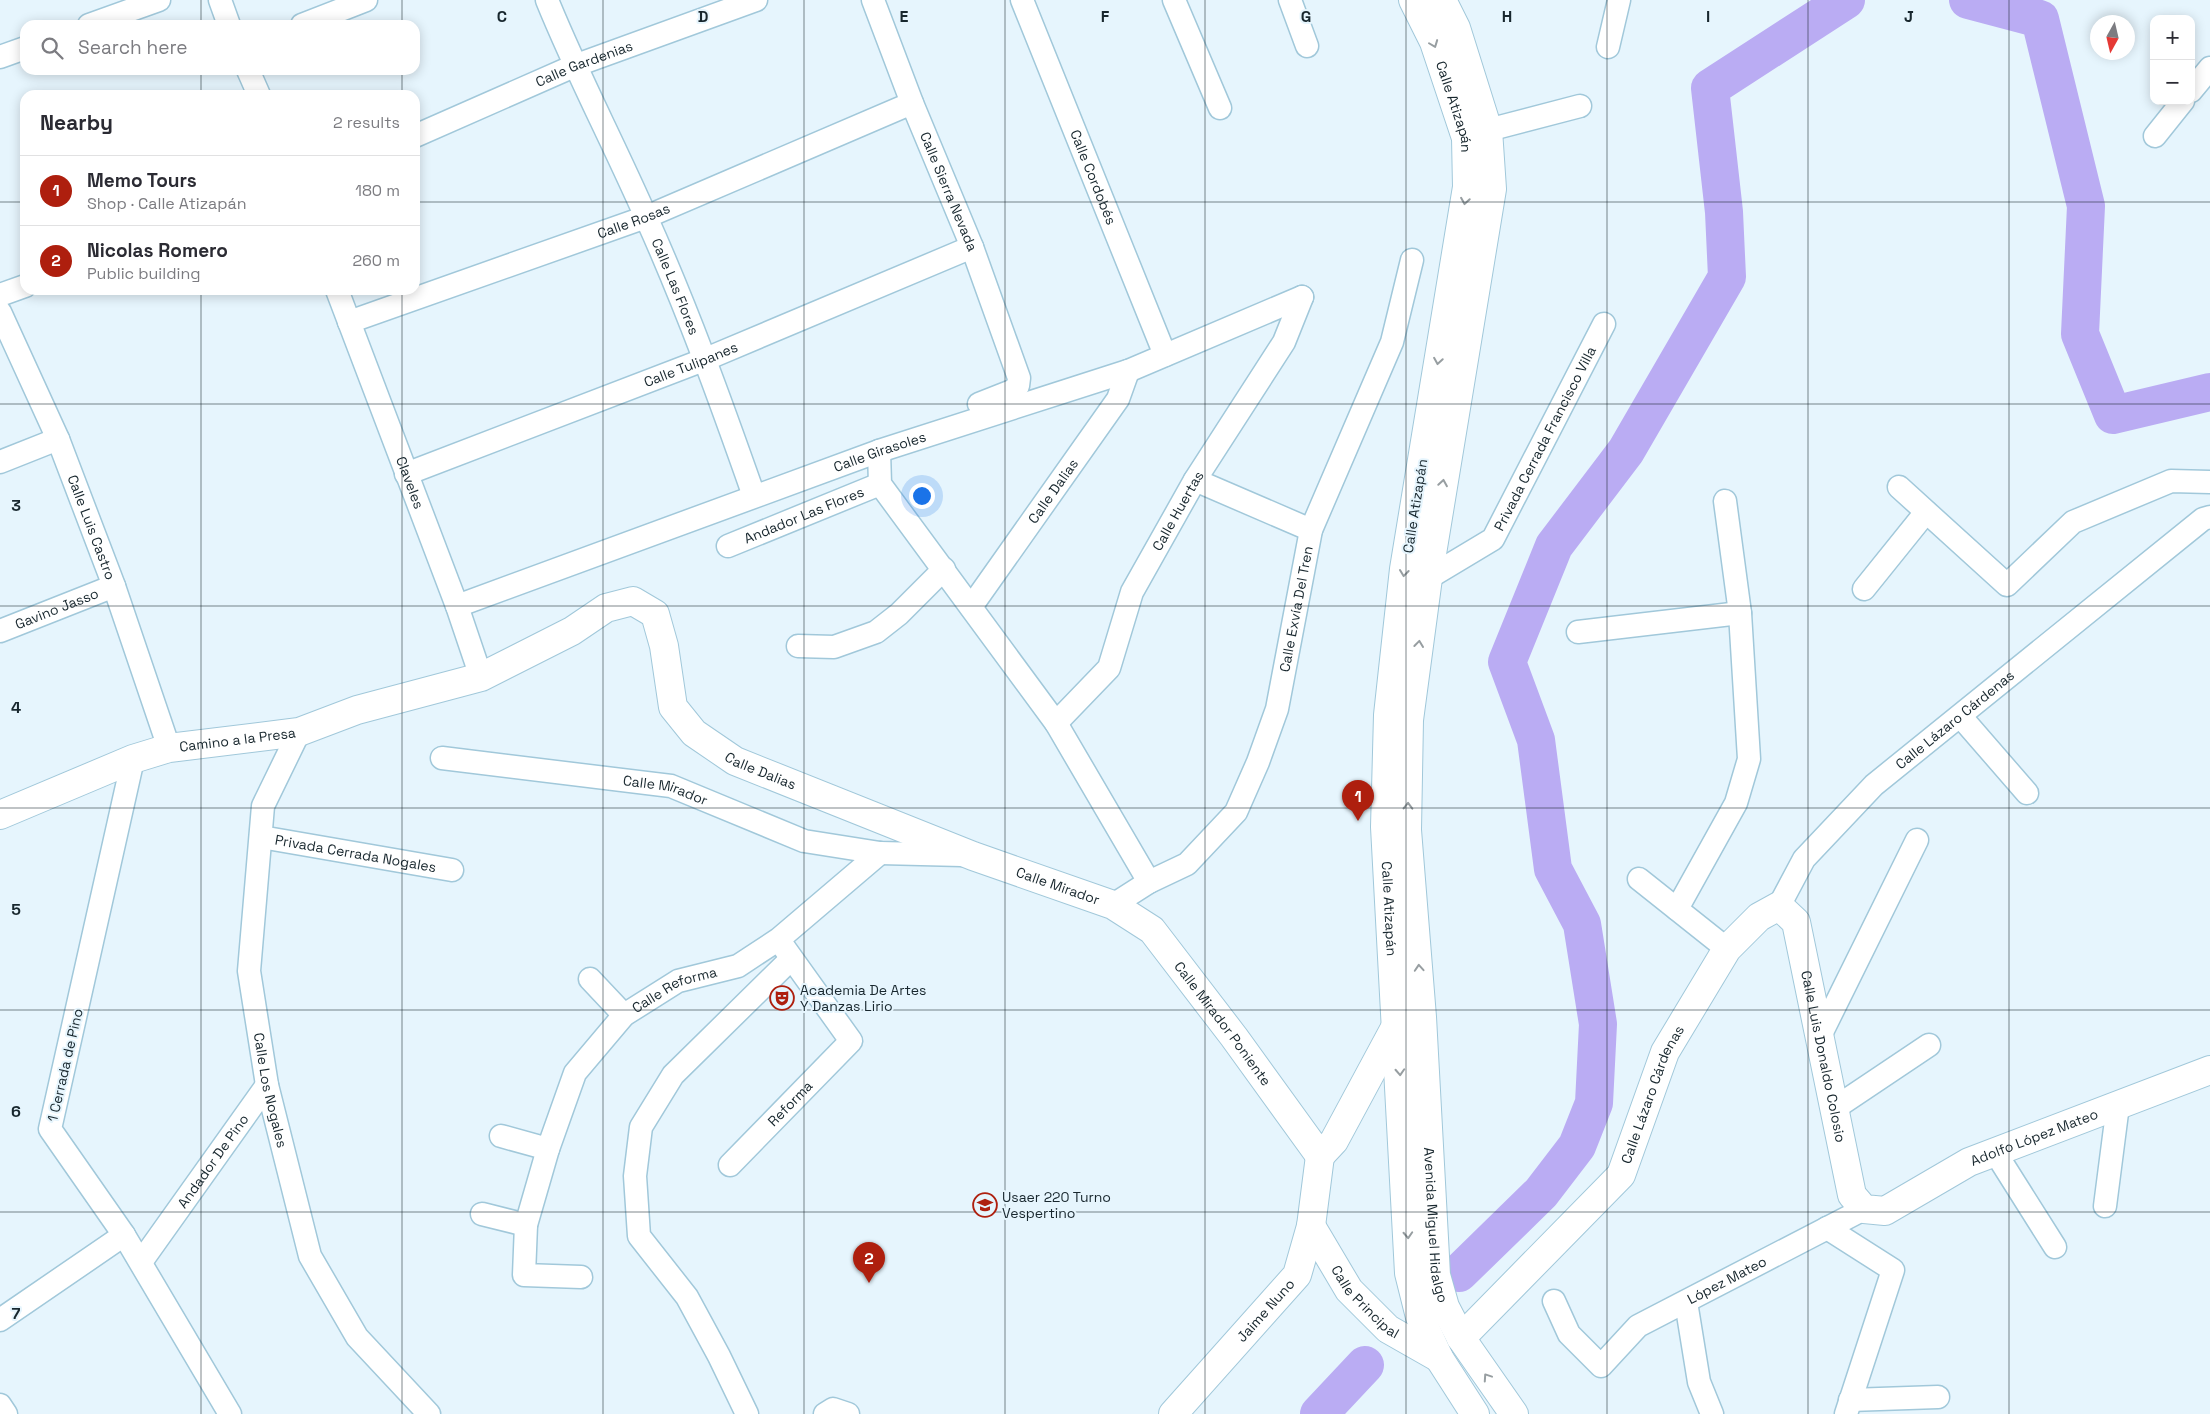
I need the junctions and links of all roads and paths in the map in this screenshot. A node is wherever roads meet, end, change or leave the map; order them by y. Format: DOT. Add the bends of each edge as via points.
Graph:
graph roads {
  1 [pos="159,0"];
  2 [pos="220,0"];
  3 [pos="366,0"];
  4 [pos="547,0"];
  5 [pos="756,0"];
  6 [pos="872,0"];
  7 [pos="1022,0"];
  8 [pos="1174,0"];
  9 [pos="1290,0"];
  10 [pos="1413,0"];
  11 [pos="1442,0"];
  12 [pos="1619,0"];
  13 [pos="103,20"];
  14 [pos="227,20"];
  15 [pos="315,20"];
  16 [pos="1307,46"];
  17 [pos="1608,47"];
  18 [pos="20,50"];
  19 [pos="0,57"];
  20 [pos="574,66"];
  21 [pos="2210,68"];
  22 [pos="250,75"];
  23 [pos="2195,86"];
  24 [pos="256,90"];
  25 [pos="912,103"];
  26 [pos="2180,105"];
  27 [pos="1580,106"];
  28 [pos="1220,108"];
  29 [pos="1488,130"];
  30 [pos="420,134"];
  31 [pos="2155,136"];
  32 [pos="646,217"];
  33 [pos="972,247"];
  34 [pos="1412,260"];
  35 [pos="20,288"];
  36 [pos="0,295"];
  37 [pos="339,295"];
  38 [pos="1302,297"];
  39 [pos="0,312"];
  40 [pos="349,322"];
  41 [pos="1604,324"];
  42 [pos="1165,355"];
  43 [pos="706,360"];
  44 [pos="1128,370"];
  45 [pos="58,439"];
  46 [pos="907,441"];
  47 [pos="879,451"];
  48 [pos="0,462"];
  49 [pos="406,474"];
  50 [pos="1196,480"];
  51 [pos="2210,482"];
  52 [pos="880,484"];
  53 [pos="1899,487"];
  54 [pos="754,496"];
  55 [pos="1725,501"];
  56 [pos="1926,512"];
  57 [pos="2210,517"];
  58 [pos="1311,530"];
  59 [pos="728,546"];
  60 [pos="944,569"];
  61 [pos="1428,578"];
  62 [pos="114,586"];
  63 [pos="1864,589"];
  64 [pos="457,606"];
  65 [pos="971,607"];
  66 [pos="1740,613"];
  67 [pos="0,631"];
  68 [pos="1578,632"];
  69 [pos="798,646"];
  70 [pos="481,678"];
  71 [pos="1961,717"];
  72 [pos="1056,724"];
  73 [pos="299,732"];
  74 [pos="169,748"];
  75 [pos="442,758"];
  76 [pos="133,759"];
  77 [pos="2027,793"];
  78 [pos="0,815"];
  79 [pos="260,837"];
  80 [pos="1917,840"];
  81 [pos="880,852"];
  82 [pos="973,856"];
  83 [pos="452,870"];
  84 [pos="1639,878"];
  85 [pos="1149,882"];
  86 [pos="1114,905"];
  87 [pos="1780,906"];
  88 [pos="1677,909"];
  89 [pos="779,939"];
  90 [pos="1727,949"];
  91 [pos="791,959"];
  92 [pos="590,979"];
  93 [pos="624,1015"];
  94 [pos="1409,1020"];
  95 [pos="1821,1034"];
  96 [pos="1929,1045"];
  97 [pos="2210,1070"];
  98 [pos="267,1085"];
  99 [pos="2118,1105"];
  100 [pos="1835,1108"];
  101 [pos="501,1136"];
  102 [pos="548,1149"];
  103 [pos="1994,1152"];
  104 [pos="1320,1156"];
  105 [pos="730,1166"];
  106 [pos="2105,1206"];
  107 [pos="1864,1209"];
  108 [pos="482,1214"];
  109 [pos="526,1225"];
  110 [pos="1311,1226"];
  111 [pos="1827,1228"];
  112 [pos="124,1235"];
  113 [pos="2055,1247"];
  114 [pos="141,1262"];
  115 [pos="581,1277"];
  116 [pos="1554,1301"];
  117 [pos="1686,1302"];
  118 [pos="0,1320"];
  119 [pos="1461,1338"];
  120 [pos="1439,1358"];
  121 [pos="1938,1397"];
  122 [pos="0,1404"];
  123 [pos="1848,1407"];
  124 [pos="6,1414"];
  125 [pos="230,1414"];
  126 [pos="429,1414"];
  127 [pos="747,1414"];
  128 [pos="825,1414"];
  129 [pos="848,1414"];
  130 [pos="1173,1414"];
  131 [pos="1475,1414"];
  132 [pos="1514,1414"];
  133 [pos="1712,1414"];
  1 -- 13 [label="street"];
  2 -- 14 [label="street"];
  3 -- 15 [label="street"];
  4 -- 20 [label="street, Calle Las Flores"];
  5 -- 20 [label="street, Calle Gardenias"];
  6 -- 25 [label="street, Calle Sierra Nevada"];
  7 -- 42 [label="street, Calle Cordobés"];
  8 -- 28 [label="street"];
  9 -- 16 [label="street"];
  10 -- 94 [label="main road, Calle Atizapán, one-way" via="1434,42 1466,138 1467,187 1404,569 1388,714 1385,826 1389,921"];
  11 -- 29 [label="main road, Calle Atizapán" via="1456,28"];
  12 -- 17 [label="street"];
  18 -- 19 [label="street"];
  20 -- 30 [label="street, Calle Gardenias"];
  20 -- 32 [label="street, Calle Las Flores"];
  21 -- 23 [label="street"];
  22 -- 24 [label="street"];
  25 -- 32 [label="street, Calle Rosas"];
  25 -- 33 [label="street, Calle Sierra Nevada"];
  26 -- 31 [label="street"];
  27 -- 29 [label="street"];
  61 -- 29 [label="main road, Calle Atizapán, one-way" via="1492,189"];
  32 -- 40 [label="street, Calle Rosas"];
  32 -- 43 [label="street, Calle Las Flores"];
  33 -- 43 [label="street, Calle Tulipanes"];
  33 -- 46 [label="street, Calle Sierra Nevada" via="1019,378 1018,386 914,429"];
  34 -- 58 [label="street, Calle Exvía Del Tren" via="1392,342"];
  35 -- 36 [label="street"];
  37 -- 40 [label="street, Claveles"];
  38 -- 42 [label="street, Calle Girasoles"];
  38 -- 50 [label="street, Calle Huertas" via="1284,342"];
  39 -- 45 [label="street, Calle Luis Castro"];
  40 -- 49 [label="street, Claveles"];
  41 -- 61 [label="street, Privada Cerrada Francisco Villa" via="1493,539"];
  42 -- 44 [label="street, Calle Girasoles"];
  43 -- 49 [label="street, Calle Tulipanes"];
  43 -- 54 [label="street, Calle Las Flores"];
  44 -- 46 [label="street, Calle Girasoles"];
  44 -- 65 [label="street, Calle Dalias" via="1118,399"];
  45 -- 48 [label="street"];
  45 -- 62 [label="street, Calle Luis Castro"];
  46 -- 47 [label="street, Calle Girasoles"];
  47 -- 52 [label="street"];
  47 -- 54 [label="street, Calle Girasoles"];
  49 -- 64 [label="street, Claveles"];
  50 -- 58 [label="street"];
  50 -- 72 [label="street, Calle Huertas" via="1132,592 1109,668"];
  51 -- 56 [label="street" via="2171,481 2073,522 2007,585"];
  52 -- 59 [label="street, Andador Las Flores"];
  52 -- 60 [label="street"];
  53 -- 56 [label="street"];
  54 -- 64 [label="street, Calle Girasoles"];
  55 -- 66 [label="street"];
  56 -- 63 [label="street"];
  57 -- 71 [label="street, Calle Lázaro Cárdenas"];
  58 -- 85 [label="street, Calle Exvía Del Tren" via="1277,709 1236,812 1187,864"];
  60 -- 65 [label="street"];
  60 -- 69 [label="street" via="876,632 834,647"];
  94 -- 61 [label="main road, Calle Atizapán, one-way" via="1409,720"];
  62 -- 67 [label="street, Gavino Jasso"];
  62 -- 74 [label="street, Calle Luis Castro"];
  64 -- 70 [label="street, Claveles"];
  65 -- 72 [label="street"];
  66 -- 68 [label="street"];
  66 -- 88 [label="street" via="1749,759 1736,803"];
  70 -- 73 [label="main road, Camino a la Presa" via="357,710"];
  70 -- 82 [label="main road, Calle Dalias" via="572,631 606,608 633,601 655,614 664,646 673,707 694,733 735,761"];
  71 -- 77 [label="street"];
  71 -- 87 [label="street, Calle Lázaro Cárdenas" via="1874,785 1804,859"];
  72 -- 85 [label="street"];
  73 -- 74 [label="main road, Camino a la Presa"];
  73 -- 79 [label="street, Calle Los Nogales" via="263,806"];
  74 -- 76 [label="main road, Camino a la Presa"];
  75 -- 81 [label="street, Calle Mirador" via="672,786 804,841"];
  76 -- 78 [label="main road, Camino a la Presa"];
  76 -- 112 [label="street, 1 Cerrada de Pino" via="50,1129"];
  79 -- 83 [label="street, Privada Cerrada Nogales"];
  79 -- 98 [label="street, Calle Los Nogales" via="249,971"];
  80 -- 95 [label="street"];
  81 -- 82 [label="street"];
  81 -- 89 [label="street, Calle Reforma"];
  82 -- 86 [label="main road, Calle Mirador"];
  84 -- 88 [label="street"];
  85 -- 86 [label="street, Calle Exvía Del Tren"];
  86 -- 104 [label="main road, Calle Mirador Poniente" via="1152,930"];
  87 -- 90 [label="main road, Calle Lázaro Cárdenas" via="1759,917"];
  87 -- 95 [label="main road, Calle Luis Donaldo Colosio" via="1796,922"];
  88 -- 90 [label="street"];
  89 -- 91 [label="street"];
  89 -- 93 [label="street, Calle Reforma" via="738,966 678,981"];
  90 -- 119 [label="main road, Calle Lázaro Cárdenas" via="1665,1052 1621,1175"];
  91 -- 105 [label="street, Reforma" via="851,1041"];
  91 -- 127 [label="street" via="673,1075 641,1127 635,1176 639,1236 687,1297"];
  92 -- 93 [label="street"];
  93 -- 102 [label="street, Calle Reforma" via="575,1073"];
  94 -- 104 [label="main road" via="1334,1141"];
  94 -- 119 [label="main road, Avenida Miguel Hidalgo" via="1436,1275 1445,1307"];
  94 -- 120 [label="main road, Avenida Miguel Hidalgo, one-way" via="1409,1273 1420,1317"];
  95 -- 100 [label="main road, Calle Luis Donaldo Colosio"];
  96 -- 100 [label="street"];
  97 -- 99 [label="main road, Adolfo López Mateo"];
  98 -- 114 [label="street, Andador De Pino"];
  98 -- 126 [label="street, Calle Los Nogales" via="310,1256 358,1337"];
  99 -- 103 [label="main road, Adolfo López Mateo"];
  99 -- 106 [label="street"];
  100 -- 107 [label="main road, Calle Luis Donaldo Colosio" via="1852,1194"];
  101 -- 102 [label="street"];
  102 -- 109 [label="street, Calle Reforma"];
  103 -- 107 [label="main road, Adolfo López Mateo" via="1969,1162 1885,1211"];
  103 -- 113 [label="street"];
  104 -- 110 [label="main road, Jaime Nuno"];
  107 -- 111 [label="street, López Mateo"];
  108 -- 109 [label="street"];
  109 -- 115 [label="street, Calle Reforma" via="524,1274"];
  110 -- 120 [label="main road, Calle Principal" via="1348,1290 1388,1329"];
  110 -- 130 [label="main road, Jaime Nuno" via="1297,1275"];
  111 -- 117 [label="street, López Mateo"];
  111 -- 123 [label="street" via="1893,1270"];
  112 -- 114 [label="street, 1 Cerrada de Pino"];
  112 -- 118 [label="street"];
  114 -- 125 [label="street, 1 Cerrada de Pino"];
  116 -- 117 [label="street, López Mateo" via="1569,1334 1600,1366 1638,1326"];
  117 -- 133 [label="street" via="1699,1382"];
  132 -- 119 [label="main road, Avenida Miguel Hidalgo, one-way"];
  120 -- 131 [label="main road, Avenida Miguel Hidalgo"];
  121 -- 123 [label="street"];
  122 -- 124 [label="street"];
  128 -- 129 [label="street" via="833,1409"];
}
